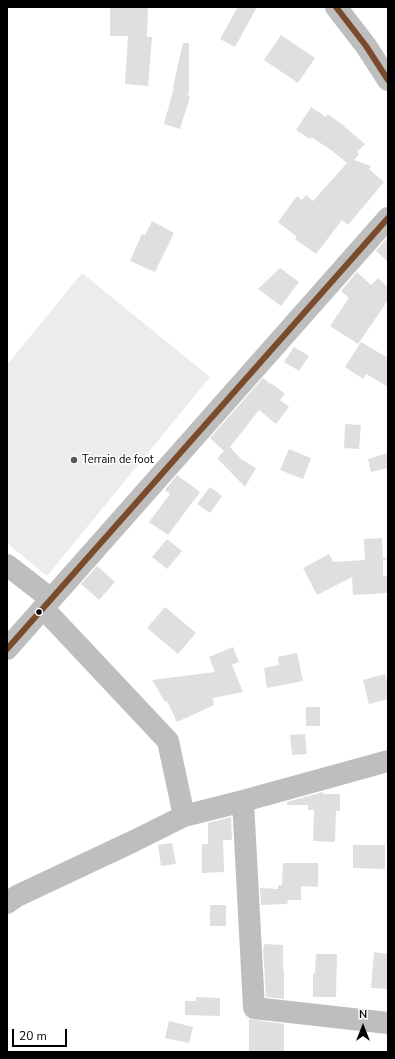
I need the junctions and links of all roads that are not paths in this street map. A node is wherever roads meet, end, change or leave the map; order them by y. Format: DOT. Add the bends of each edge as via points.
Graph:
graph roads {
  1 [pos="336,7"];
  2 [pos="388,80"];
  3 [pos="388,218"];
  4 [pos="7,565"];
  5 [pos="47,604"];
  6 [pos="7,649"];
  7 [pos="388,761"];
  8 [pos="243,801"];
  9 [pos="184,816"];
  10 [pos="7,903"];
  11 [pos="388,1023"];
  1 -- 2 [label="street"];
  3 -- 5 [label="street"];
  4 -- 5 [label="street"];
  5 -- 6 [label="street"];
  5 -- 9 [label="street" via="168,741"];
  7 -- 8 [label="street"];
  8 -- 9 [label="street"];
  8 -- 11 [label="street" via="254,1008"];
  9 -- 10 [label="street"];
}
